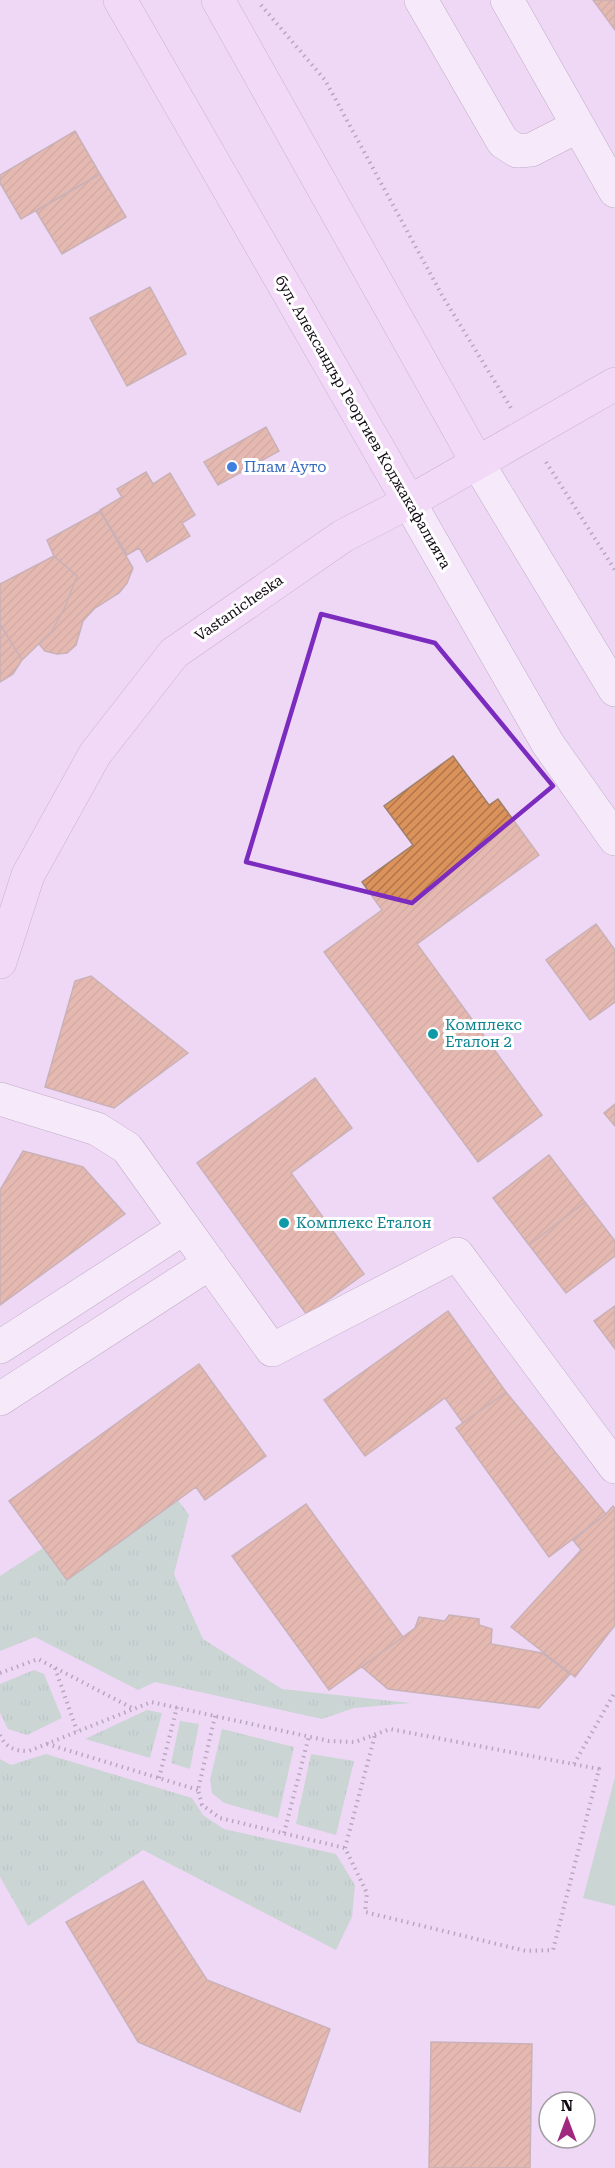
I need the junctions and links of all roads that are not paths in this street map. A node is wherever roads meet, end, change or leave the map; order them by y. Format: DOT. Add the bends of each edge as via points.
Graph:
graph roads {
  1 [pos="120,0"];
  2 [pos="218,0"];
  3 [pos="421,0"];
  4 [pos="507,0"];
  5 [pos="578,126"];
  6 [pos="615,191"];
  7 [pos="615,384"];
  8 [pos="477,462"];
  9 [pos="409,502"];
  10 [pos="615,690"];
  11 [pos="615,839"];
  12 [pos="0,962"];
  13 [pos="0,1099"];
  14 [pos="184,1228"];
  15 [pos="210,1263"];
  16 [pos="0,1347"];
  17 [pos="0,1399"];
  18 [pos="615,1467"];
  1 -- 9 [label="main road, бул. Александър Георгиев Коджакафалията"];
  2 -- 8 [label="main road"];
  3 -- 5 [label="street" via="503,142 517,152 531,150"];
  4 -- 5 [label="street"];
  5 -- 6 [label="street"];
  7 -- 8 [label="main road, Vastanicheska"];
  8 -- 9 [label="main road, Vastanicheska"];
  8 -- 10 [label="street"];
  9 -- 11 [label="street, бул. Александър Георгиев Коджакафалията" via="548,744"];
  9 -- 12 [label="main road, Vastanicheska" via="343,536 174,653 95,754 28,876"];
  13 -- 14 [label="street" via="97,1129 127,1148"];
  14 -- 15 [label="street"];
  14 -- 16 [label="street"];
  15 -- 17 [label="street"];
  15 -- 18 [label="street" via="272,1350 457,1254"];
}
